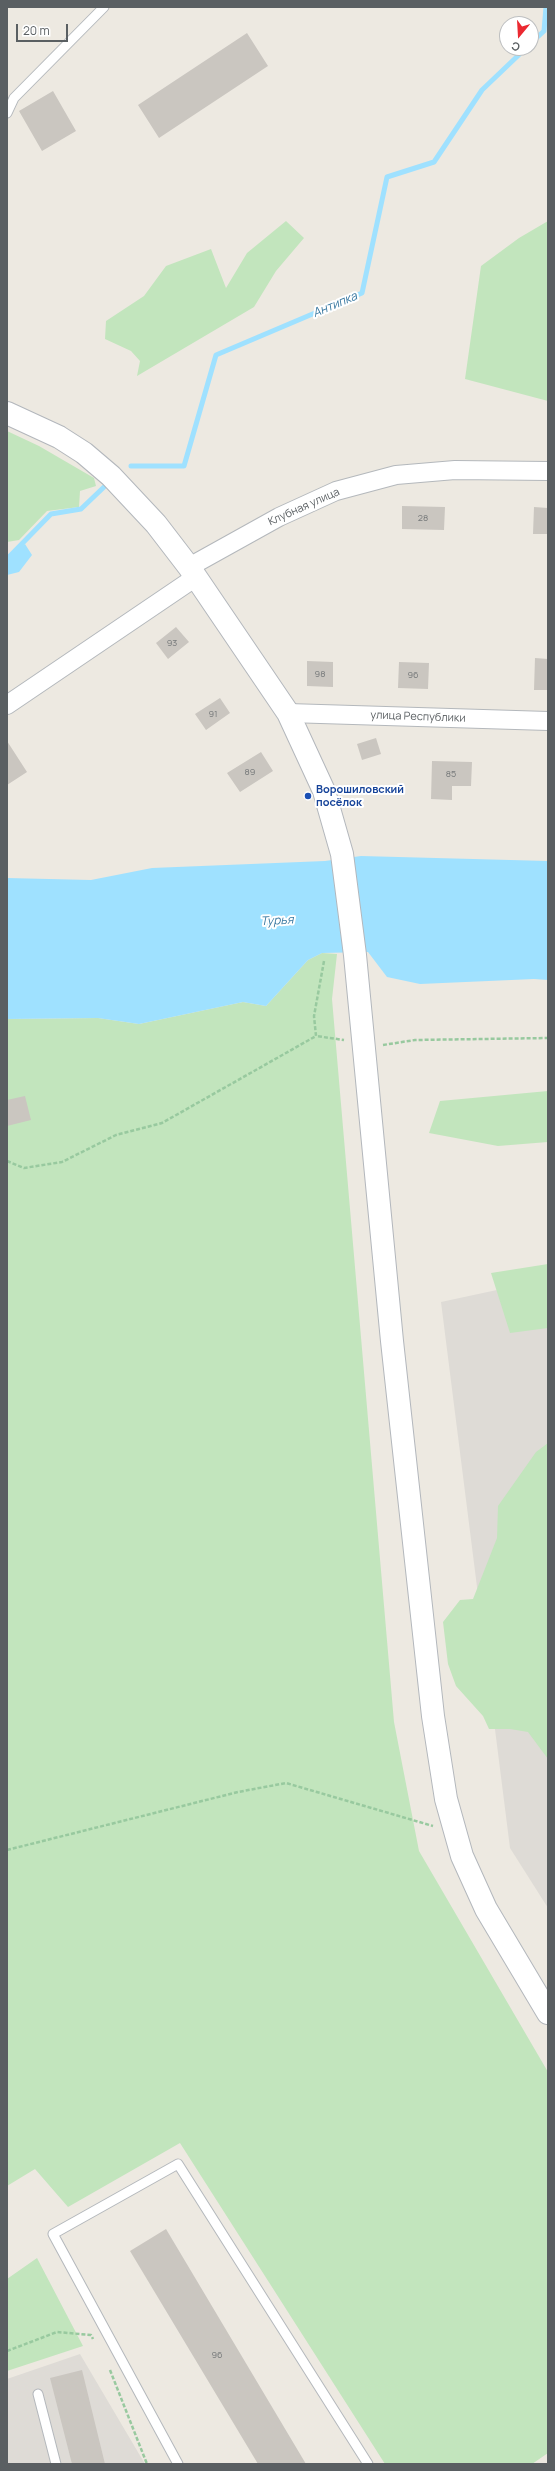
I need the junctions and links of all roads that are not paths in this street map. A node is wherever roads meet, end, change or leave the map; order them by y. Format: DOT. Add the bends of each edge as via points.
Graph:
graph roads {
  1 [pos="104,7"];
  2 [pos="7,113"];
  3 [pos="7,413"];
  4 [pos="548,471"];
  5 [pos="192,572"];
  6 [pos="7,705"];
  7 [pos="288,713"];
  8 [pos="548,721"];
  9 [pos="548,2013"];
  10 [pos="38,2394"];
  11 [pos="56,2464"];
  12 [pos="178,2464"];
  13 [pos="368,2464"];
  1 -- 2 [label="lane" via="14,98"];
  3 -- 5 [label="main road" via="84,453 111,476 156,524"];
  4 -- 5 [label="street, Клубная улица" via="455,470 396,475 336,491 279,517"];
  5 -- 6 [label="street, Клубная улица"];
  5 -- 7 [label="main road"];
  7 -- 8 [label="street, улица Республики"];
  7 -- 9 [label="main road" via="324,791 342,854 355,955 392,1340 433,1716 446,1799 462,1856 486,1909"];
  10 -- 11 [label="lane"];
  12 -- 13 [label="lane" via="53,2234 178,2164"];
}
